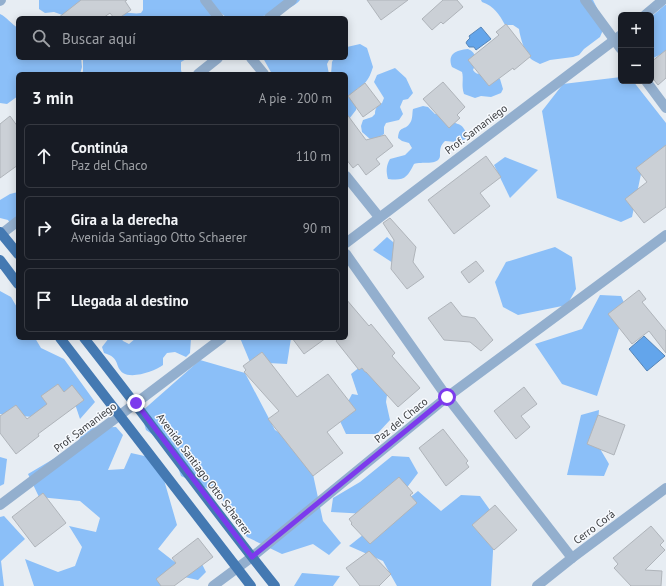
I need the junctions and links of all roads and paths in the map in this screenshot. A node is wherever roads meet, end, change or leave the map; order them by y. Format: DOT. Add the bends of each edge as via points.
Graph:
graph roads {
  1 [pos="205,0"];
  2 [pos="292,0"];
  3 [pos="585,0"];
  4 [pos="663,0"];
  5 [pos="649,12"];
  6 [pos="218,16"];
  7 [pos="272,16"];
  8 [pos="618,41"];
  9 [pos="618,43"];
  10 [pos="216,60"];
  11 [pos="253,60"];
  12 [pos="200,72"];
  13 [pos="262,72"];
  14 [pos="648,84"];
  15 [pos="666,108"];
  16 [pos="348,178"];
  17 [pos="379,217"];
  18 [pos="16,222"];
  19 [pos="1,234"];
  20 [pos="666,235"];
  21 [pos="348,241"];
  22 [pos="16,252"];
  23 [pos="348,257"];
  24 [pos="0,260"];
  25 [pos="16,281"];
  26 [pos="62,340"];
  27 [pos="86,340"];
  28 [pos="219,340"];
  29 [pos="447,397"];
  30 [pos="136,403"];
  31 [pos="120,416"];
  32 [pos="666,488"];
  33 [pos="0,505"];
  34 [pos="252,557"];
  35 [pos="572,558"];
  36 [pos="237,569"];
  37 [pos="213,586"];
  38 [pos="251,586"];
  39 [pos="275,586"];
  40 [pos="537,586"];
  1 -- 6 [label="street"];
  2 -- 7 [label="street"];
  3 -- 8 [label="street"];
  4 -- 5 [label="street"];
  9 -- 17 [label="street, Prof. Samaniego"];
  10 -- 12 [label="street"];
  11 -- 13 [label="street"];
  14 -- 15 [label="street"];
  16 -- 17 [label="street"];
  17 -- 21 [label="street, Prof. Samaniego"];
  18 -- 19 [label="street"];
  19 -- 22 [label="main road"];
  20 -- 29 [label="street, Paz del Chaco"];
  23 -- 29 [label="street"];
  24 -- 25 [label="main road"];
  26 -- 31 [label="main road"];
  27 -- 30 [label="main road, Avenida Santiago Otto Schaerer"];
  28 -- 30 [label="street, Prof. Samaniego"];
  29 -- 34 [label="street, Paz del Chaco"];
  29 -- 35 [label="street"];
  30 -- 31 [label="street, Prof. Samaniego"];
  30 -- 34 [label="main road, Avenida Santiago Otto Schaerer"];
  31 -- 33 [label="street, Prof. Samaniego"];
  31 -- 36 [label="main road"];
  32 -- 35 [label="street, Cerro Corá"];
  34 -- 36 [label="street, Paz del Chaco"];
  34 -- 39 [label="main road, Avenida Santiago Otto Schaerer"];
  35 -- 40 [label="street, Cerro Corá"];
  36 -- 37 [label="street, Paz del Chaco"];
  36 -- 38 [label="main road"];
}
